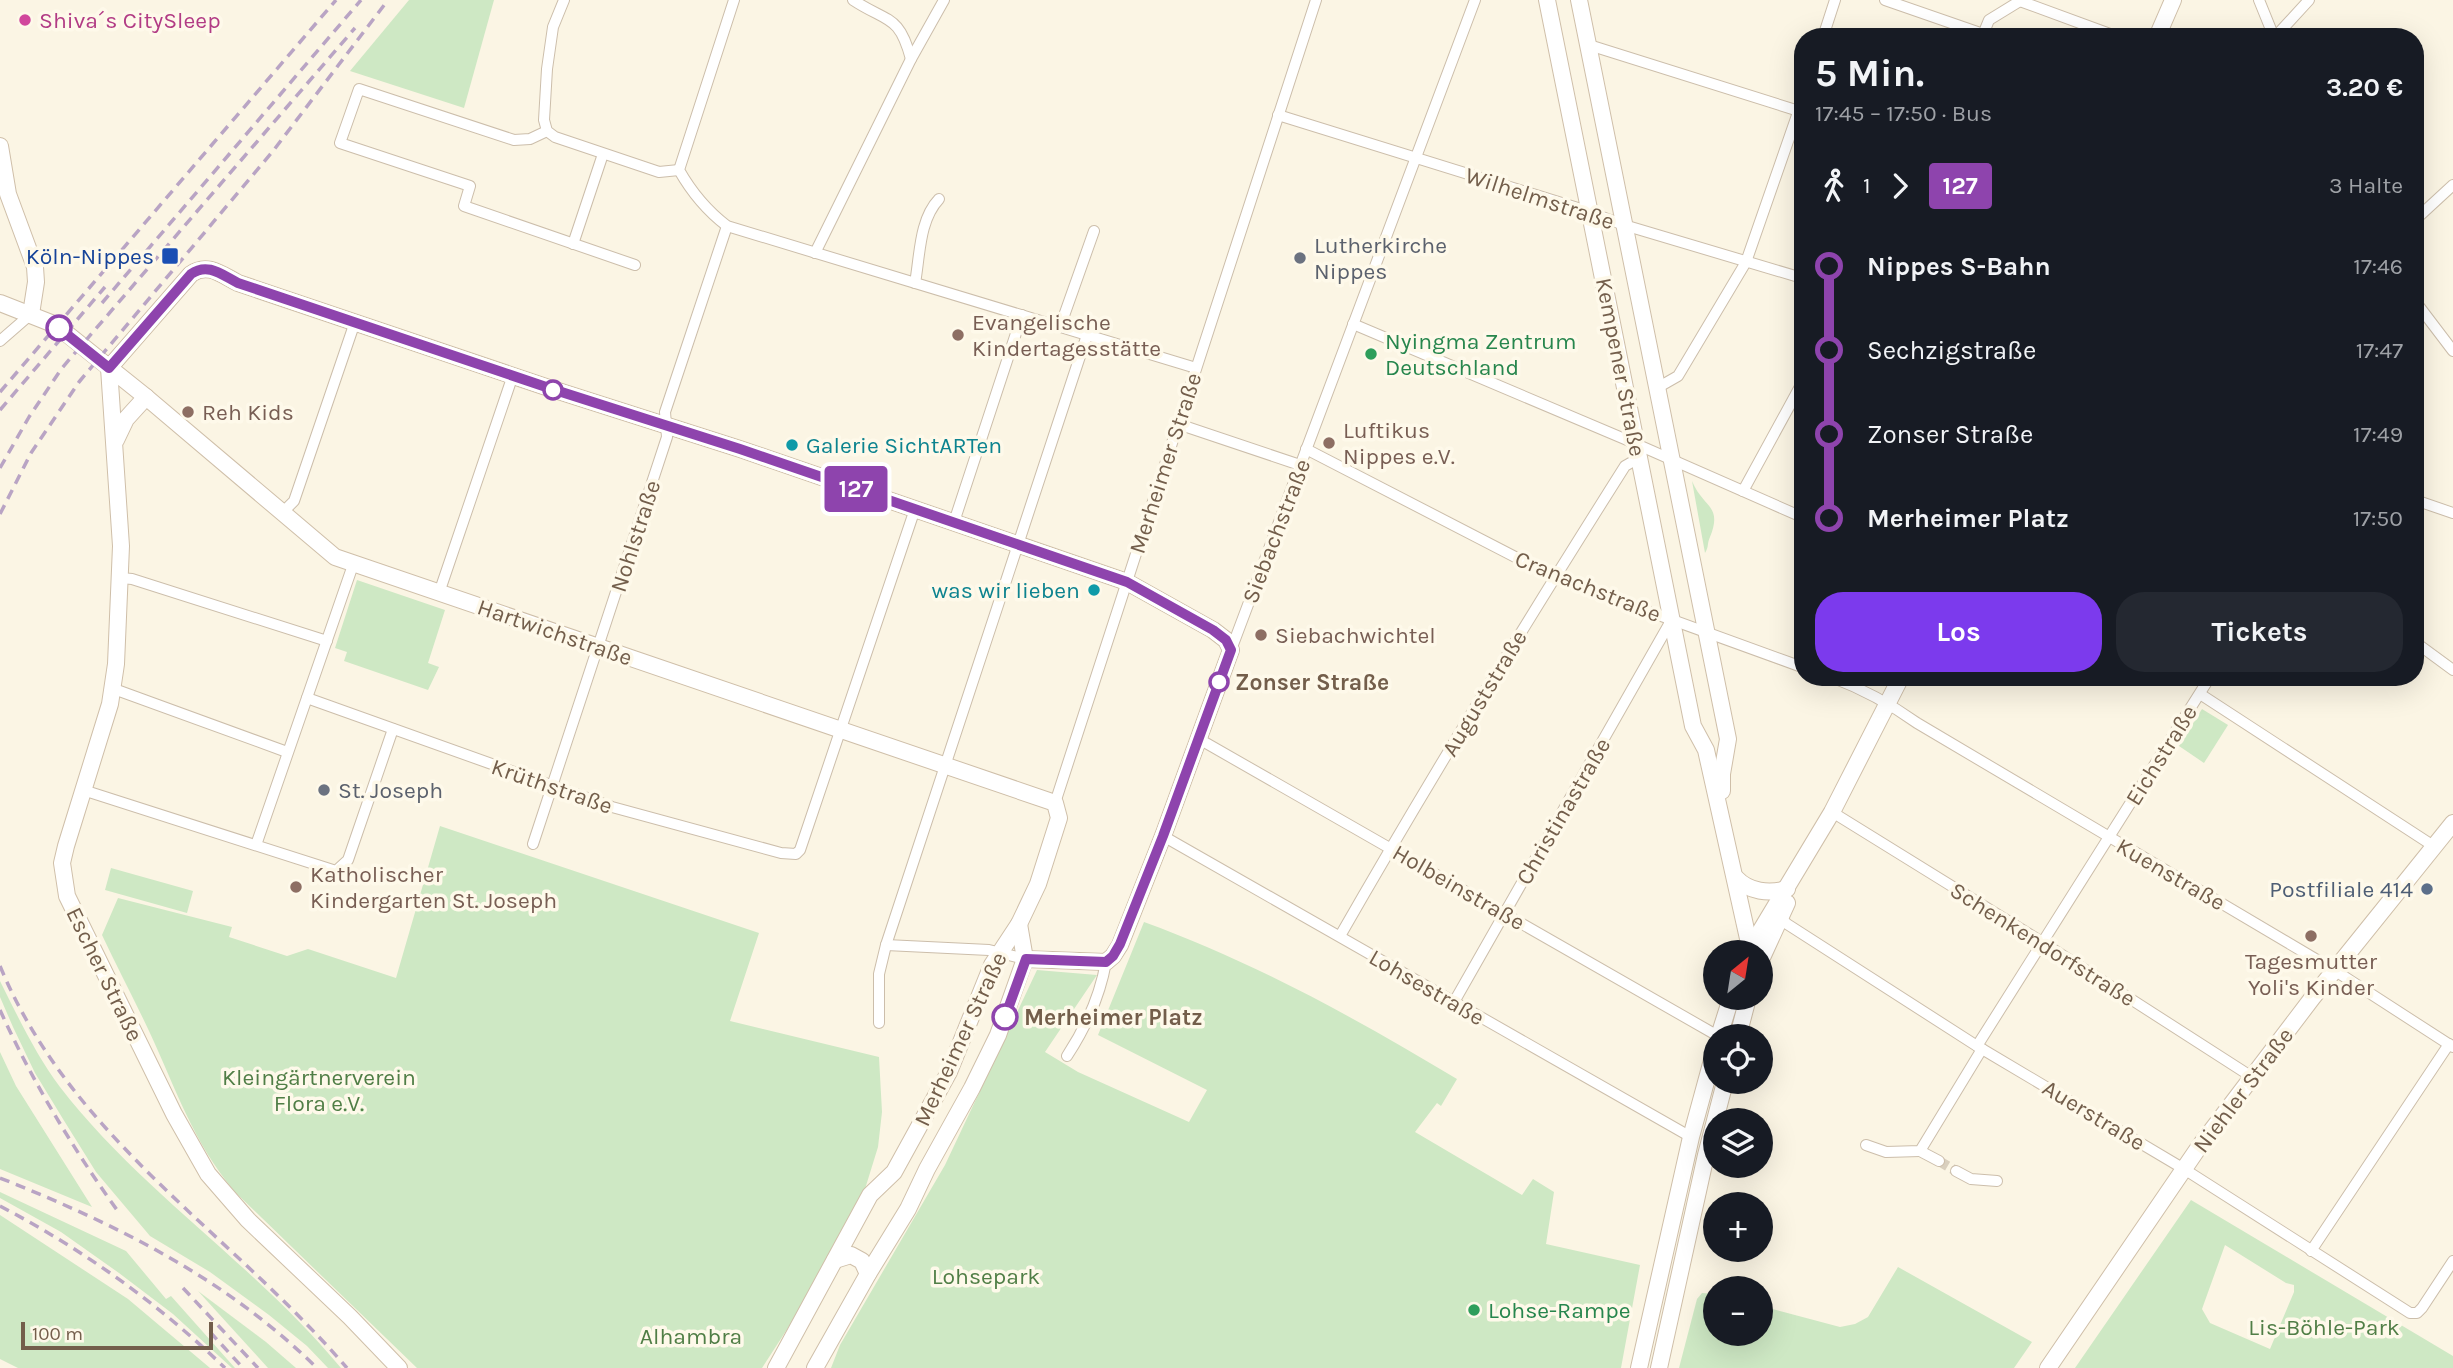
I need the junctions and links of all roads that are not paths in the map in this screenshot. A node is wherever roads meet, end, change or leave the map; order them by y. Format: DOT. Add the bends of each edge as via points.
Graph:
graph roads {
  1 [pos="564,0"];
  2 [pos="734,0"];
  3 [pos="853,0"];
  4 [pos="944,0"];
  5 [pos="1316,0"];
  6 [pos="1475,0"];
  7 [pos="1548,0"];
  8 [pos="1579,0"];
  9 [pos="1835,0"];
  10 [pos="1885,0"];
  11 [pos="2173,0"];
  12 [pos="2259,0"];
  13 [pos="2309,0"];
  14 [pos="2020,1"];
  15 [pos="1825,28"];
  16 [pos="1961,28"];
  17 [pos="1986,28"];
  18 [pos="2094,28"];
  19 [pos="2161,28"];
  20 [pos="2270,28"];
  21 [pos="2283,28"];
  22 [pos="1589,45"];
  23 [pos="911,59"];
  24 [pos="1794,106"];
  25 [pos="1278,116"];
  26 [pos="1794,128"];
  27 [pos="547,131"];
  28 [pos="0,146"];
  29 [pos="603,154"];
  30 [pos="1416,158"];
  31 [pos="679,170"];
  32 [pos="2453,185"];
  33 [pos="939,199"];
  34 [pos="2424,212"];
  35 [pos="1592,215"];
  36 [pos="1624,225"];
  37 [pos="727,226"];
  38 [pos="1094,231"];
  39 [pos="573,244"];
  40 [pos="815,253"];
  41 [pos="1746,262"];
  42 [pos="635,265"];
  43 [pos="1794,276"];
  44 [pos="915,283"];
  45 [pos="0,303"];
  46 [pos="2424,313"];
  47 [pos="31,314"];
  48 [pos="1022,315"];
  49 [pos="355,322"];
  50 [pos="1353,324"];
  51 [pos="1060,327"];
  52 [pos="1087,335"];
  53 [pos="0,341"];
  54 [pos="2453,351"];
  55 [pos="109,368"];
  56 [pos="1196,368"];
  57 [pos="513,376"];
  58 [pos="1657,388"];
  59 [pos="146,397"];
  60 [pos="1794,398"];
  61 [pos="666,425"];
  62 [pos="1178,425"];
  63 [pos="114,444"];
  64 [pos="1306,449"];
  65 [pos="1637,451"];
  66 [pos="1671,459"];
  67 [pos="1300,465"];
  68 [pos="1744,491"];
  69 [pos="2424,503"];
  70 [pos="915,509"];
  71 [pos="282,513"];
  72 [pos="1794,513"];
  73 [pos="2453,513"];
  74 [pos="954,522"];
  75 [pos="1018,544"];
  76 [pos="353,565"];
  77 [pos="1554,577"];
  78 [pos="121,578"];
  79 [pos="1127,582"];
  80 [pos="439,593"];
  81 [pos="1672,619"];
  82 [pos="1707,632"];
  83 [pos="327,641"];
  84 [pos="600,648"];
  85 [pos="2424,649"];
  86 [pos="1231,650"];
  87 [pos="1794,664"];
  88 [pos="2453,670"];
  89 [pos="1855,686"];
  90 [pos="1896,686"];
  91 [pos="2205,686"];
  92 [pos="114,689"];
  93 [pos="2200,694"];
  94 [pos="307,698"];
  95 [pos="1888,703"];
  96 [pos="1725,726"];
  97 [pos="393,729"];
  98 [pos="840,729"];
  99 [pos="1697,734"];
  100 [pos="1199,739"];
  101 [pos="287,752"];
  102 [pos="944,764"];
  103 [pos="553,787"];
  104 [pos="83,790"];
  105 [pos="1055,803"];
  106 [pos="1832,812"];
  107 [pos="1723,818"];
  108 [pos="2453,824"];
  109 [pos="1163,836"];
  110 [pos="2108,838"];
  111 [pos="533,844"];
  112 [pos="256,845"];
  113 [pos="2435,846"];
  114 [pos="1390,848"];
  115 [pos="1807,857"];
  116 [pos="1736,878"];
  117 [pos="1783,896"];
  118 [pos="1504,914"];
  119 [pos="1781,919"];
  120 [pos="1019,924"];
  121 [pos="1340,936"];
  122 [pos="1748,940"];
  123 [pos="1757,940"];
  124 [pos="1770,940"];
  125 [pos="2042,942"];
  126 [pos="886,944"];
  127 [pos="1000,953"];
  128 [pos="1026,959"];
  129 [pos="1106,962"];
  130 [pos="2334,970"];
  131 [pos="1454,1002"];
  132 [pos="878,1023"];
  133 [pos="1703,1027"];
  134 [pos="2451,1046"];
  135 [pos="1979,1047"];
  136 [pos="1067,1056"];
  137 [pos="2252,1077"];
  138 [pos="1703,1093"];
  139 [pos="1691,1137"];
  140 [pos="1866,1145"];
  141 [pos="1703,1151"];
  142 [pos="1920,1151"];
  143 [pos="904,1156"];
  144 [pos="1939,1161"];
  145 [pos="927,1169"];
  146 [pos="1703,1169"];
  147 [pos="2184,1169"];
  148 [pos="1955,1171"];
  149 [pos="1997,1181"];
  150 [pos="2311,1251"];
  151 [pos="835,1260"];
  152 [pos="2453,1261"];
  153 [pos="867,1275"];
  154 [pos="1639,1364"];
  155 [pos="1659,1367"];
  156 [pos="399,1368"];
  157 [pos="776,1368"];
  158 [pos="815,1368"];
  159 [pos="2048,1368"];
  1 -- 27 [label="street" via="553,27 547,69"];
  2 -- 31 [label="street"];
  3 -- 23 [label="street" via="896,23"];
  4 -- 23 [label="street"];
  5 -- 25 [label="street, Merheimer Straße"];
  6 -- 30 [label="street, Siebachstraße"];
  7 -- 35 [label="street, Kempener Straße"];
  8 -- 22 [label="street, Kempener Straße"];
  9 -- 15 [label="street"];
  10 -- 16 [label="street"];
  11 -- 19 [label="street"];
  12 -- 20 [label="street"];
  13 -- 21 [label="street"];
  14 -- 17 [label="street" via="1989,20"];
  14 -- 18 [label="street"];
  22 -- 24 [label="street"];
  22 -- 36 [label="street, Kempener Straße"];
  23 -- 40 [label="street"];
  25 -- 30 [label="street, Wilhelmstraße"];
  25 -- 56 [label="street, Merheimer Straße"];
  26 -- 41 [label="street"];
  27 -- 29 [label="street"];
  27 -- 39 [label="street" via="513,140 359,89 340,143 470,186 464,206"];
  28 -- 47 [label="street" via="8,194 34,267"];
  29 -- 31 [label="street" via="659,172"];
  29 -- 39 [label="street"];
  30 -- 35 [label="street, Wilhelmstraße"];
  30 -- 50 [label="street, Siebachstraße"];
  31 -- 37 [label="street" via="693,194"];
  32 -- 34 [label="street"];
  33 -- 44 [label="street" via="928,212"];
  35 -- 36 [label="street, Wilhelmstraße"];
  35 -- 65 [label="street, Kempener Straße"];
  36 -- 41 [label="street, Wilhelmstraße"];
  36 -- 58 [label="street, Kempener Straße"];
  37 -- 40 [label="street"];
  37 -- 61 [label="street, Nohlstraße" via="665,412"];
  38 -- 51 [label="street"];
  39 -- 42 [label="street"];
  40 -- 44 [label="street"];
  41 -- 43 [label="street, Wilhelmstraße"];
  41 -- 58 [label="street" via="1678,376"];
  44 -- 48 [label="street"];
  45 -- 47 [label="street, Hartwichstraße"];
  46 -- 54 [label="street"];
  47 -- 53 [label="street"];
  47 -- 55 [label="street, Hartwichstraße" via="56,326"];
  48 -- 51 [label="street"];
  48 -- 74 [label="street"];
  49 -- 55 [label="street" via="201,268"];
  49 -- 57 [label="street"];
  49 -- 71 [label="street" via="293,501"];
  50 -- 64 [label="street, Siebachstraße"];
  50 -- 65 [label="street"];
  51 -- 52 [label="street"];
  52 -- 56 [label="street"];
  52 -- 75 [label="street"];
  55 -- 59 [label="street, Hartwichstraße"];
  55 -- 63 [label="street, Escher Straße"];
  56 -- 62 [label="street, Merheimer Straße"];
  57 -- 61 [label="street"];
  57 -- 80 [label="street"];
  58 -- 66 [label="street, Kempener Straße"];
  59 -- 63 [label="street" via="126,419"];
  59 -- 71 [label="street, Hartwichstraße"];
  60 -- 68 [label="street"];
  61 -- 70 [label="street"];
  61 -- 84 [label="street, Nohlstraße" via="667,438"];
  62 -- 67 [label="street"];
  62 -- 79 [label="street, Merheimer Straße"];
  63 -- 78 [label="street, Escher Straße"];
  64 -- 67 [label="street, Siebachstraße"];
  64 -- 77 [label="street, Cranachstraße"];
  65 -- 66 [label="street"];
  65 -- 77 [label="street, Auguststraße"];
  65 -- 81 [label="street, Kempener Straße"];
  66 -- 68 [label="street"];
  66 -- 82 [label="street, Kempener Straße"];
  67 -- 86 [label="street, Siebachstraße"];
  68 -- 72 [label="street"];
  69 -- 73 [label="street"];
  70 -- 74 [label="street"];
  70 -- 98 [label="street"];
  71 -- 76 [label="street, Hartwichstraße" via="335,557"];
  74 -- 75 [label="street"];
  75 -- 79 [label="street"];
  75 -- 102 [label="street"];
  76 -- 80 [label="street, Hartwichstraße"];
  76 -- 83 [label="street"];
  77 -- 81 [label="street, Cranachstraße"];
  77 -- 114 [label="street, Auguststraße"];
  78 -- 83 [label="street"];
  78 -- 92 [label="street, Escher Straße"];
  79 -- 86 [label="street" via="1213,630"];
  79 -- 105 [label="street, Merheimer Straße"];
  80 -- 84 [label="street, Hartwichstraße"];
  81 -- 82 [label="street, Cranachstraße"];
  81 -- 99 [label="street, Kempener Straße"];
  81 -- 118 [label="street, Christinastraße"];
  82 -- 87 [label="street, Cranachstraße"];
  82 -- 96 [label="street, Kempener Straße"];
  83 -- 94 [label="street"];
  84 -- 98 [label="street, Hartwichstraße"];
  84 -- 103 [label="street, Nohlstraße"];
  85 -- 88 [label="street"];
  86 -- 100 [label="street, Siebachstraße"];
  89 -- 95 [label="street"];
  90 -- 95 [label="street"];
  91 -- 93 [label="street, Eichstraße"];
  92 -- 101 [label="street"];
  92 -- 104 [label="street, Escher Straße"];
  93 -- 110 [label="street, Eichstraße"];
  93 -- 113 [label="street"];
  94 -- 97 [label="street, Krüthstraße"];
  94 -- 101 [label="street"];
  95 -- 106 [label="street"];
  95 -- 110 [label="street, Kuenstraße"];
  96 -- 99 [label="street" via="1716,734"];
  96 -- 107 [label="street, Kempener Straße"];
  97 -- 103 [label="street, Krüthstraße"];
  97 -- 112 [label="street" via="343,867 337,870"];
  98 -- 102 [label="street, Hartwichstraße"];
  98 -- 103 [label="street, Krüthstraße" via="800,850 791,855"];
  99 -- 107 [label="street, Kempener Straße" via="1706,750"];
  100 -- 109 [label="street, Siebachstraße"];
  100 -- 114 [label="street, Holbeinstraße"];
  101 -- 112 [label="street"];
  102 -- 105 [label="street, Hartwichstraße"];
  102 -- 126 [label="street"];
  103 -- 111 [label="street, Nohlstraße"];
  104 -- 112 [label="street"];
  104 -- 156 [label="street, Escher Straße" via="62,863 67,896 197,1156 248,1220"];
  105 -- 120 [label="street, Merheimer Straße" via="1059,818 1038,884"];
  106 -- 115 [label="street"];
  106 -- 125 [label="street, Schenkendorfstraße"];
  107 -- 116 [label="street, Kempener Straße"];
  108 -- 113 [label="street, Niehler Straße"];
  109 -- 121 [label="street, Lohsestraße"];
  109 -- 129 [label="street, Siebachstraße" via="1120,944"];
  110 -- 125 [label="street, Eichstraße"];
  110 -- 130 [label="street, Kuenstraße"];
  113 -- 130 [label="street, Niehler Straße"];
  114 -- 118 [label="street, Holbeinstraße"];
  114 -- 121 [label="street, Auguststraße"];
  115 -- 117 [label="street"];
  115 -- 119 [label="street"];
  116 -- 117 [label="street" via="1759,891"];
  116 -- 122 [label="street, Kempener Straße"];
  117 -- 119 [label="street"];
  117 -- 123 [label="street"];
  118 -- 131 [label="street, Christinastraße"];
  118 -- 133 [label="street, Holbeinstraße"];
  119 -- 124 [label="street"];
  119 -- 135 [label="street, Auerstraße"];
  120 -- 127 [label="street, Merheimer Straße"];
  120 -- 128 [label="street, Merheimer Straße"];
  121 -- 131 [label="street, Lohsestraße"];
  125 -- 135 [label="street, Eichstraße"];
  125 -- 137 [label="street, Schenkendorfstraße"];
  126 -- 127 [label="street"];
  126 -- 132 [label="street"];
  127 -- 128 [label="street"];
  127 -- 143 [label="street, Merheimer Straße" via="949,1072"];
  128 -- 129 [label="street"];
  128 -- 145 [label="street, Merheimer Straße" via="998,1035"];
  129 -- 136 [label="street, Siebachstraße" via="1097,999"];
  130 -- 134 [label="street, Kuenstraße"];
  130 -- 137 [label="street, Niehler Straße"];
  131 -- 139 [label="street, Lohsestraße"];
  134 -- 150 [label="street"];
  135 -- 142 [label="street, Eichstraße"];
  135 -- 147 [label="street, Auerstraße"];
  137 -- 147 [label="street, Niehler Straße"];
  138 -- 139 [label="street"];
  139 -- 141 [label="street"];
  139 -- 154 [label="street"];
  140 -- 142 [label="street" via="1886,1152"];
  142 -- 144 [label="street"];
  143 -- 145 [label="street"];
  143 -- 151 [label="street, Merheimer Straße" via="870,1195"];
  145 -- 153 [label="street, Merheimer Straße"];
  146 -- 155 [label="street"];
  147 -- 150 [label="street, Auerstraße"];
  147 -- 159 [label="street, Niehler Straße"];
  148 -- 149 [label="street" via="1970,1179"];
  150 -- 152 [label="street, Auerstraße" via="2410,1313 2422,1308"];
  151 -- 153 [label="street" via="851,1255 862,1261"];
  151 -- 157 [label="street, Merheimer Straße"];
  153 -- 158 [label="street, Merheimer Straße"];
  154 -- 155 [label="street"];
}
